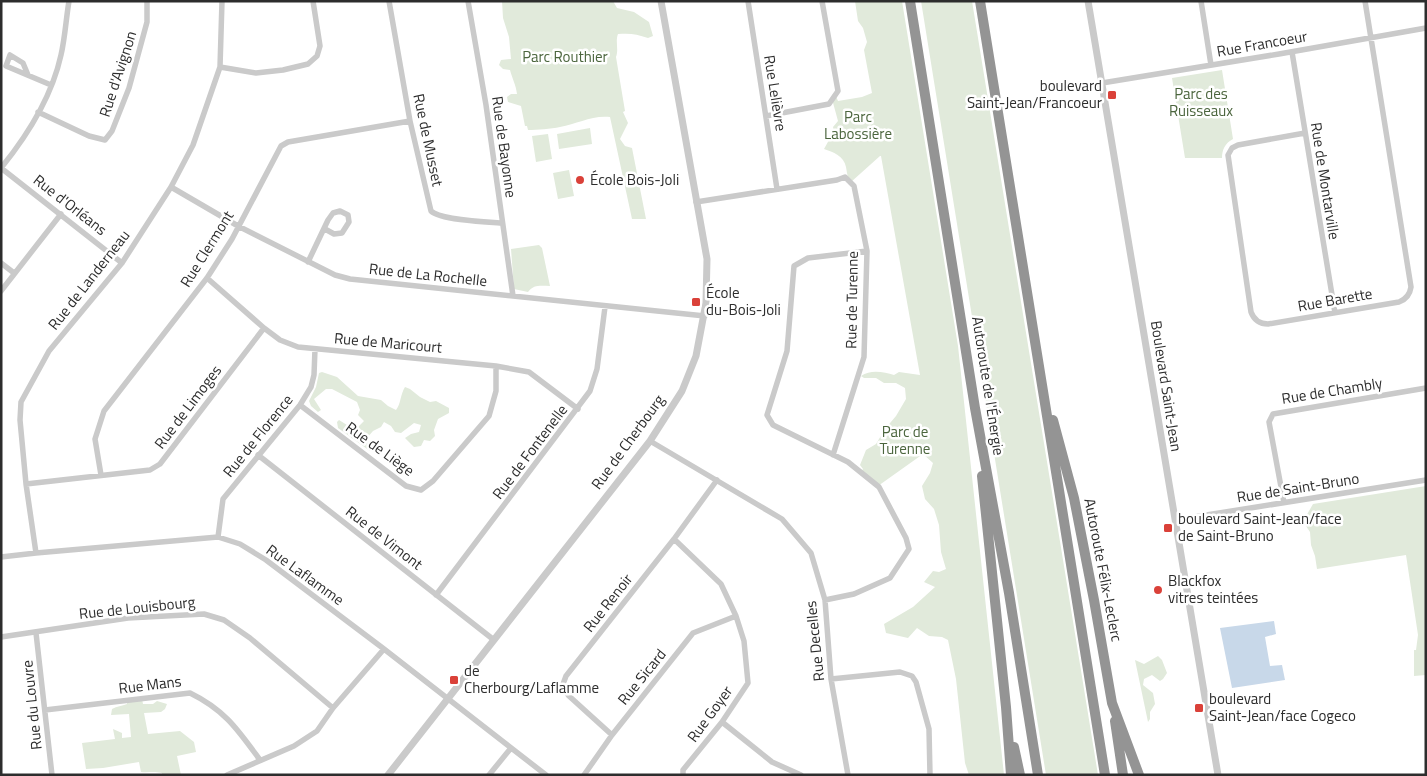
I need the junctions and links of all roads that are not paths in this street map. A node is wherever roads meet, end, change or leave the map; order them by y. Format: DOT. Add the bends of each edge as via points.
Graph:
graph roads {
  1 [pos="69,1"];
  2 [pos="146,1"];
  3 [pos="222,1"];
  4 [pos="313,1"];
  5 [pos="390,1"];
  6 [pos="468,1"];
  7 [pos="660,1"];
  8 [pos="748,1"];
  9 [pos="822,1"];
  10 [pos="910,1"];
  11 [pos="980,1"];
  12 [pos="1088,1"];
  13 [pos="1201,1"];
  14 [pos="1365,1"];
  15 [pos="1426,28"];
  16 [pos="1371,38"];
  17 [pos="1292,52"];
  18 [pos="1212,65"];
  19 [pos="220,67"];
  20 [pos="28,75"];
  21 [pos="1102,83"];
  22 [pos="51,85"];
  23 [pos="38,112"];
  24 [pos="766,116"];
  25 [pos="410,121"];
  26 [pos="1305,133"];
  27 [pos="1,168"];
  28 [pos="171,187"];
  29 [pos="777,189"];
  30 [pos="696,202"];
  31 [pos="62,214"];
  32 [pos="502,223"];
  33 [pos="238,226"];
  34 [pos="325,229"];
  35 [pos="866,251"];
  36 [pos="308,262"];
  37 [pos="122,263"];
  38 [pos="1,264"];
  39 [pos="14,273"];
  40 [pos="207,278"];
  41 [pos="1,291"];
  42 [pos="513,296"];
  43 [pos="605,307"];
  44 [pos="1335,313"];
  45 [pos="705,316"];
  46 [pos="264,328"];
  47 [pos="314,349"];
  48 [pos="496,366"];
  49 [pos="1039,371"];
  50 [pos="1426,388"];
  51 [pos="300,405"];
  52 [pos="975,408"];
  53 [pos="578,409"];
  54 [pos="650,441"];
  55 [pos="258,455"];
  56 [pos="833,456"];
  57 [pos="101,475"];
  58 [pos="717,480"];
  59 [pos="1426,480"];
  60 [pos="26,484"];
  61 [pos="1284,503"];
  62 [pos="1175,520"];
  63 [pos="218,537"];
  64 [pos="674,539"];
  65 [pos="36,553"];
  66 [pos="1,557"];
  67 [pos="436,595"];
  68 [pos="824,600"];
  69 [pos="736,616"];
  70 [pos="36,633"];
  71 [pos="1,637"];
  72 [pos="494,640"];
  73 [pos="384,649"];
  74 [pos="830,678"];
  75 [pos="448,699"];
  76 [pos="1112,703"];
  77 [pos="1006,707"];
  78 [pos="333,708"];
  79 [pos="45,710"];
  80 [pos="722,722"];
  81 [pos="612,735"];
  82 [pos="511,748"];
  83 [pos="260,760"];
  84 [pos="52,775"];
  85 [pos="227,775"];
  86 [pos="388,775"];
  87 [pos="489,775"];
  88 [pos="546,775"];
  89 [pos="584,775"];
  90 [pos="683,775"];
  91 [pos="801,775"];
  92 [pos="848,775"];
  93 [pos="930,775"];
  94 [pos="1011,775"];
  95 [pos="1020,775"];
  96 [pos="1038,775"];
  97 [pos="1105,775"];
  98 [pos="1123,775"];
  99 [pos="1139,775"];
  100 [pos="1218,775"];
  1 -- 22 [label="street" via="61,56"];
  2 -- 23 [label="street, Rue d'Avignon" via="148,22 129,88 112,131 105,140"];
  3 -- 19 [label="street, Rue de Landerneau"];
  4 -- 19 [label="street" via="320,46 317,56 308,64 256,73"];
  5 -- 25 [label="street, Rue de Musset"];
  6 -- 32 [label="street, Rue de Bayonne"];
  7 -- 30 [label="street, Rue de Cherbourg"];
  8 -- 24 [label="street, Rue Lelièvre"];
  9 -- 24 [label="street" via="838,90 829,104"];
  10 -- 52 [label="highway, Autoroute de l'Énergie"];
  11 -- 49 [label="highway"];
  12 -- 21 [label="street, Boulevard Saint-Jean"];
  13 -- 18 [label="street"];
  14 -- 16 [label="street, Rue Barette"];
  15 -- 16 [label="street, Rue Francoeur"];
  16 -- 17 [label="street, Rue Francoeur"];
  16 -- 44 [label="street, Rue Barette" via="1411,289 1400,302"];
  17 -- 18 [label="street, Rue Francoeur"];
  17 -- 26 [label="street, Rue de Montarville"];
  18 -- 21 [label="street, Rue Francoeur"];
  19 -- 28 [label="street, Rue de Landerneau" via="193,145"];
  20 -- 22 [label="street"];
  21 -- 62 [label="street, Boulevard Saint-Jean"];
  22 -- 23 [label="street"];
  23 -- 27 [label="street" via="22,142"];
  24 -- 29 [label="street, Rue Lelièvre"];
  25 -- 32 [label="street, Rue de Musset" via="430,211 445,217"];
  25 -- 33 [label="street, Rue Clermont" via="288,142 281,146"];
  26 -- 44 [label="street, Rue de Montarville"];
  26 -- 44 [label="street, Rue Barette" via="1238,145 1228,155 1251,312 1257,321 1266,324"];
  27 -- 31 [label="street, Rue d'Orléans"];
  28 -- 33 [label="street, Rue de La Rochelle"];
  28 -- 37 [label="street, Rue de Landerneau"];
  29 -- 30 [label="street, Rue de Turenne"];
  29 -- 35 [label="street, Rue de Turenne" via="845,177 854,186"];
  30 -- 45 [label="street, Rue de Cherbourg" via="707,259"];
  31 -- 37 [label="street, Rue d'Orléans"];
  31 -- 39 [label="street"];
  32 -- 42 [label="street, Rue de Bayonne"];
  33 -- 36 [label="street, Rue de La Rochelle"];
  33 -- 40 [label="street, Rue Clermont"];
  34 -- 34 [label="street" via="334,234 342,233 349,222 348,215 340,211 333,213"];
  34 -- 36 [label="street"];
  35 -- 56 [label="street, Rue de Turenne" via="864,357"];
  35 -- 56 [label="street" via="808,258 794,266 787,351 767,415 773,425"];
  36 -- 42 [label="street, Rue de La Rochelle" via="335,276 350,279"];
  37 -- 60 [label="street, Rue de Landerneau" via="49,351 21,402"];
  38 -- 39 [label="street"];
  39 -- 41 [label="street"];
  40 -- 46 [label="street, Rue de Maricourt"];
  40 -- 57 [label="street, Rue Clermont" via="104,411 96,439"];
  42 -- 43 [label="street, Rue de La Rochelle"];
  43 -- 45 [label="street, Rue de La Rochelle"];
  43 -- 53 [label="street, Rue de Fontenelle" via="597,370 590,391"];
  45 -- 54 [label="street, Rue de Cherbourg" via="696,356 682,391"];
  46 -- 47 [label="street, Rue de Maricourt" via="280,340"];
  46 -- 57 [label="street, Rue de Limoges" via="160,464 150,470"];
  47 -- 48 [label="street, Rue de Maricourt"];
  47 -- 51 [label="street, Rue de Florence" via="314,375"];
  48 -- 51 [label="street, Rue de Liège" via="496,391 489,416 433,481 421,490 406,486"];
  48 -- 53 [label="street, Rue de Maricourt" via="529,372"];
  49 -- 76 [label="highway, Autoroute Félix-Leclerc" via="1070,479"];
  49 -- 97 [label="highway"];
  50 -- 61 [label="street, Rue de Chambly" via="1273,414 1269,422"];
  51 -- 55 [label="street, Rue de Florence"];
  52 -- 77 [label="highway"];
  52 -- 96 [label="highway, Autoroute de l'Énergie"];
  53 -- 67 [label="street, Rue de Fontenelle"];
  54 -- 58 [label="street, Rue Decelles"];
  54 -- 72 [label="street, Rue de Cherbourg"];
  55 -- 63 [label="street, Rue de Florence" via="224,499"];
  55 -- 67 [label="street, Rue de Vimont"];
  56 -- 68 [label="street" via="848,462 878,487 909,549 890,578 854,594"];
  57 -- 60 [label="street, Rue de Limoges"];
  58 -- 64 [label="street, Rue Renoir"];
  58 -- 68 [label="street, Rue Decelles" via="782,519 811,553"];
  59 -- 61 [label="street, Rue de Saint-Bruno"];
  60 -- 65 [label="street, Rue de Landerneau"];
  61 -- 62 [label="street, Rue de Saint-Bruno"];
  62 -- 100 [label="street, Boulevard Saint-Jean"];
  63 -- 65 [label="street, Rue Laflamme"];
  63 -- 73 [label="street, Rue Laflamme" via="240,544 266,560"];
  64 -- 69 [label="street, Rue Goyer" via="721,584"];
  64 -- 81 [label="street, Rue Renoir" via="566,676 562,687"];
  65 -- 66 [label="street, Rue Laflamme"];
  67 -- 72 [label="street, Rue de Vimont"];
  68 -- 74 [label="street, Rue Decelles"];
  69 -- 80 [label="street, Rue Goyer" via="744,641 748,683"];
  69 -- 81 [label="street, Rue Sicard" via="693,634"];
  70 -- 71 [label="street, Rue de Louisbourg"];
  70 -- 78 [label="street, Rue de Louisbourg" via="128,618 204,614 224,620 250,638"];
  70 -- 79 [label="street, Rue du Louvre"];
  72 -- 75 [label="street, Rue de Cherbourg"];
  73 -- 75 [label="street, Rue Laflamme"];
  73 -- 78 [label="street"];
  74 -- 92 [label="street, Rue Decelles"];
  74 -- 93 [label="street" via="900,672 912,676 928,729"];
  75 -- 82 [label="street, Rue Laflamme"];
  75 -- 86 [label="street, Rue de Cherbourg"];
  76 -- 98 [label="highway"];
  76 -- 99 [label="highway, Autoroute Félix-Leclerc"];
  77 -- 94 [label="highway"];
  77 -- 95 [label="highway"];
  78 -- 83 [label="street" via="317,731 294,746"];
  79 -- 83 [label="street, Rue Mans" via="190,693 210,703 233,723"];
  79 -- 84 [label="street, Rue du Louvre"];
  80 -- 90 [label="street, Rue Goyer" via="683,770"];
  80 -- 91 [label="street" via="772,762"];
  81 -- 89 [label="street, Rue Sicard"];
  82 -- 87 [label="street"];
  82 -- 88 [label="street, Rue Laflamme"];
  83 -- 85 [label="street"];
}
